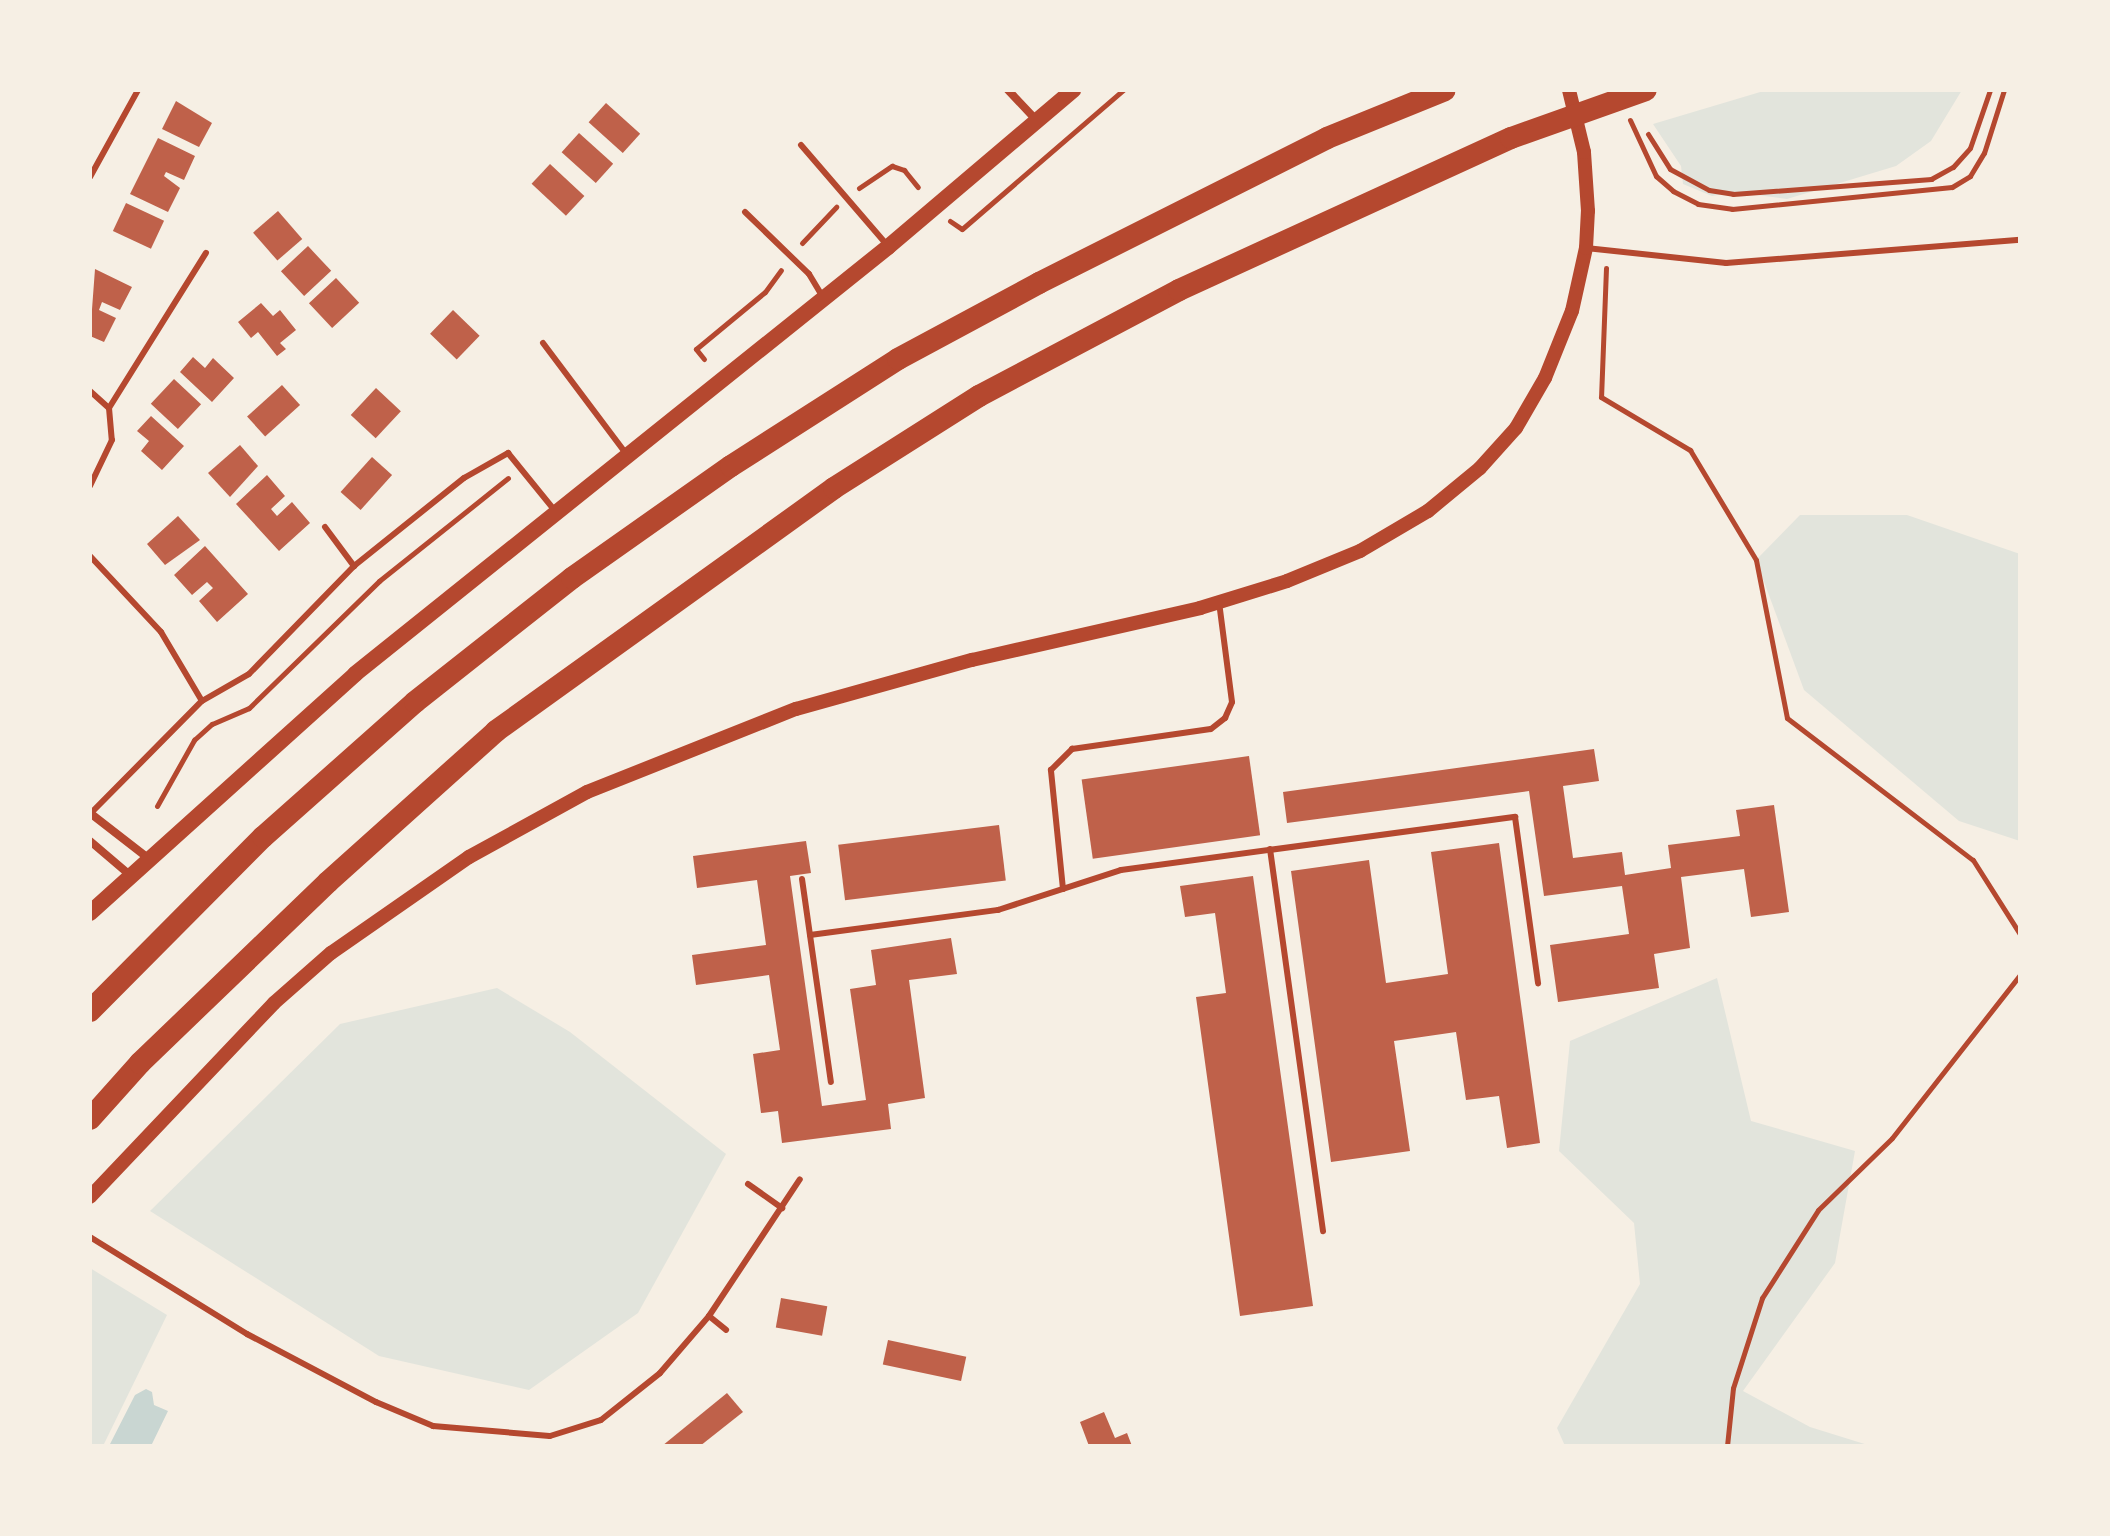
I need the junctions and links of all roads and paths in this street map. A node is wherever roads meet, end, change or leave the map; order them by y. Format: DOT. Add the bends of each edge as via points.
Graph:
graph roads {
  1 [pos="138,90"];
  2 [pos="1008,90"];
  3 [pos="1073,90"];
  4 [pos="1123,90"];
  5 [pos="1445,90"];
  6 [pos="1569,90"];
  7 [pos="1646,90"];
  8 [pos="1990,90"];
  9 [pos="2004,90"];
  10 [pos="1627,114"];
  11 [pos="1039,123"];
  12 [pos="1648,134"];
  13 [pos="801,145"];
  14 [pos="90,177"];
  15 [pos="745,212"];
  16 [pos="949,220"];
  17 [pos="2020,240"];
  18 [pos="888,247"];
  19 [pos="1586,248"];
  20 [pos="1606,251"];
  21 [pos="206,253"];
  22 [pos="823,297"];
  23 [pos="543,343"];
  24 [pos="696,349"];
  25 [pos="704,359"];
  26 [pos="90,391"];
  27 [pos="109,408"];
  28 [pos="627,455"];
  29 [pos="90,486"];
  30 [pos="494,490"];
  31 [pos="556,512"];
  32 [pos="325,527"];
  33 [pos="90,556"];
  34 [pos="354,566"];
  35 [pos="1219,602"];
  36 [pos="202,701"];
  37 [pos="157,806"];
  38 [pos="90,813"];
  39 [pos="90,841"];
  40 [pos="1270,849"];
  41 [pos="148,858"];
  42 [pos="130,875"];
  43 [pos="802,879"];
  44 [pos="1063,889"];
  45 [pos="90,913"];
  46 [pos="2020,934"];
  47 [pos="810,935"];
  48 [pos="2020,975"];
  49 [pos="1538,983"];
  50 [pos="90,1011"];
  51 [pos="831,1082"];
  52 [pos="90,1119"];
  53 [pos="800,1179"];
  54 [pos="748,1184"];
  55 [pos="90,1197"];
  56 [pos="782,1208"];
  57 [pos="1323,1231"];
  58 [pos="90,1237"];
  59 [pos="709,1316"];
  60 [pos="726,1330"];
  61 [pos="1727,1446"];
  1 -- 14 [label="lane"];
  2 -- 11 [label="street"];
  3 -- 11 [label="main road"];
  4 -- 16 [label="path" via="962,229"];
  5 -- 50 [label="highway" via="1312,145 1039,283 898,359 731,466 572,578 415,702 263,837"];
  6 -- 19 [label="street" via="1584,152"];
  7 -- 52 [label="highway" via="1511,138 1179,290 979,396 809,505 496,731 328,882 140,1063"];
  8 -- 12 [label="path" via="1970,148 1953,167 1931,179 1733,194 1709,190 1670,169"];
  9 -- 10 [label="path" via="1984,153 1970,176 1952,187 1732,209 1698,204 1656,176"];
  11 -- 18 [label="main road"];
  13 -- 18 [label="lane"];
  15 -- 22 [label="lane" via="809,274"];
  17 -- 20 [label="lane" via="1726,263"];
  18 -- 22 [label="main road"];
  19 -- 20 [label="lane"];
  19 -- 35 [label="street" via="1572,311 1545,378 1516,428 1480,468 1394,534 1323,567"];
  20 -- 46 [label="path" via="1601,397 1690,450 1756,560 1787,718 1973,860"];
  21 -- 27 [label="lane"];
  22 -- 28 [label="main road"];
  23 -- 28 [label="lane"];
  24 -- 25 [label="path"];
  26 -- 27 [label="lane"];
  27 -- 29 [label="lane" via="112,440"];
  28 -- 31 [label="main road"];
  30 -- 37 [label="path" via="379,581 249,708 212,724 194,740"];
  31 -- 34 [label="lane" via="508,453 464,478"];
  31 -- 41 [label="main road" via="355,674"];
  32 -- 34 [label="lane"];
  33 -- 36 [label="lane" via="161,632"];
  34 -- 36 [label="lane" via="249,674"];
  35 -- 44 [label="lane" via="1232,702 1225,718 1211,729 1072,749 1051,770"];
  35 -- 55 [label="street" via="796,709 673,754 543,815 435,878 303,977"];
  36 -- 38 [label="lane"];
  38 -- 41 [label="street"];
  39 -- 42 [label="street"];
  40 -- 44 [label="lane" via="1121,870"];
  40 -- 49 [label="lane" via="1515,817"];
  40 -- 57 [label="lane"];
  41 -- 42 [label="main road"];
  42 -- 45 [label="main road"];
  43 -- 47 [label="lane"];
  44 -- 47 [label="lane" via="998,910"];
  47 -- 51 [label="lane"];
  48 -- 61 [label="path" via="1892,1138 1818,1210 1762,1298 1733,1388"];
  53 -- 56 [label="lane"];
  54 -- 56 [label="lane"];
  56 -- 59 [label="lane"];
  58 -- 59 [label="lane" via="247,1334 433,1426 550,1436 601,1420 660,1373"];
  59 -- 60 [label="lane"];
}
